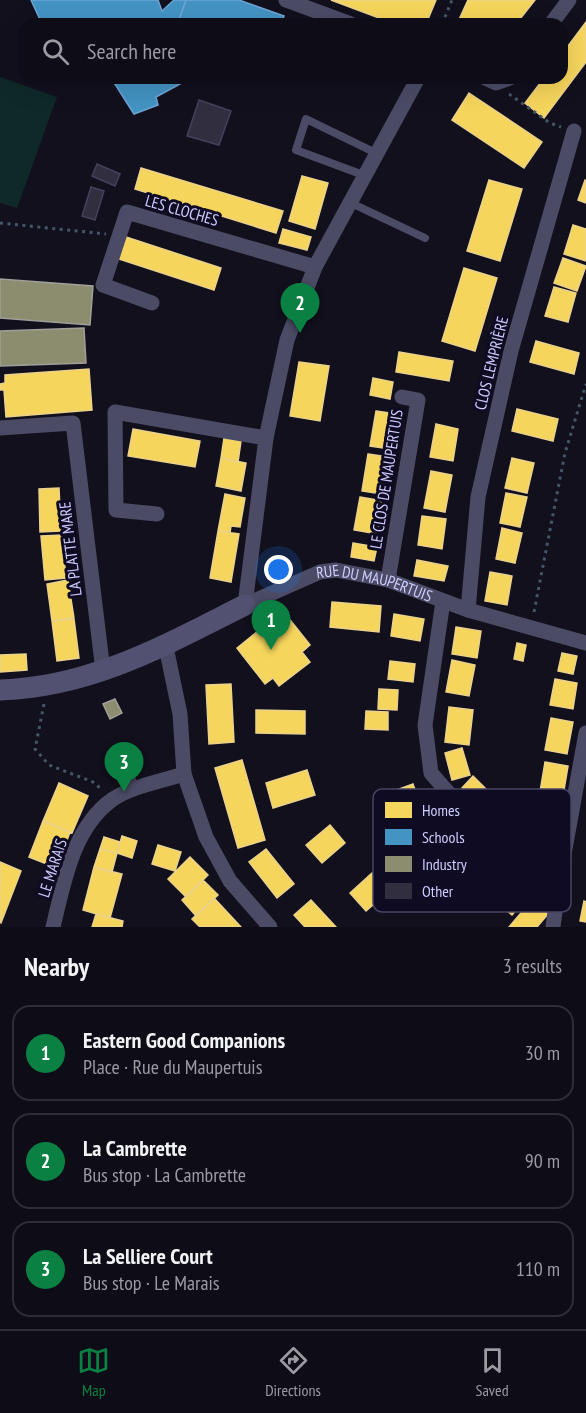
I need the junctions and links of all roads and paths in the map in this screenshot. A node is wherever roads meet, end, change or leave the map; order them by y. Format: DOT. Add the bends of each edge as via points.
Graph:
graph roads {
  1 [pos="286,0"];
  2 [pos="452,0"];
  3 [pos="569,0"];
  4 [pos="335,18"];
  5 [pos="444,18"];
  6 [pos="556,18"];
  7 [pos="415,84"];
  8 [pos="502,84"];
  9 [pos="574,131"];
  10 [pos="378,154"];
  11 [pos="366,176"];
  12 [pos="351,203"];
  13 [pos="0,223"];
  14 [pos="118,235"];
  15 [pos="425,238"];
  16 [pos="315,267"];
  17 [pos="152,303"];
  18 [pos="586,384"];
  19 [pos="402,397"];
  20 [pos="0,428"];
  21 [pos="267,438"];
  22 [pos="157,514"];
  23 [pos="388,580"];
  24 [pos="443,601"];
  25 [pos="245,605"];
  26 [pos="468,610"];
  27 [pos="530,628"];
  28 [pos="586,643"];
  29 [pos="166,647"];
  30 [pos="103,670"];
  31 [pos="52,686"];
  32 [pos="0,690"];
  33 [pos="586,733"];
  34 [pos="129,772"];
  35 [pos="184,774"];
  36 [pos="445,789"];
  37 [pos="136,790"];
  38 [pos="114,798"];
  39 [pos="571,816"];
  40 [pos="555,912"];
  41 [pos="53,927"];
  42 [pos="270,927"];
  43 [pos="553,927"];
  1 -- 4 [label="street"];
  2 -- 5 [label="path"];
  3 -- 6 [label="street"];
  7 -- 10 [label="street"];
  8 -- 9 [label="path" via="550,123"];
  9 -- 26 [label="street, CLOS LEMPRIÈRE" via="511,351 478,496"];
  10 -- 11 [label="street"];
  10 -- 11 [label="lane" via="306,119 296,150"];
  11 -- 12 [label="street"];
  12 -- 15 [label="lane"];
  12 -- 16 [label="street"];
  13 -- 14 [label="path"];
  14 -- 16 [label="street, LES CLOCHES" via="127,212"];
  14 -- 17 [label="street, LES CLOCHES" via="104,285"];
  16 -- 21 [label="street" via="287,340"];
  18 -- 27 [label="path" via="565,453"];
  19 -- 23 [label="street, LE CLOS DE MAUPERTUIS" via="418,400"];
  20 -- 30 [label="street, LA PLATTE MARE" via="74,423"];
  21 -- 22 [label="street" via="115,412 116,510"];
  21 -- 25 [label="street"];
  23 -- 24 [label="street, RUE DU MAUPERTUIS"];
  23 -- 25 [label="street, RUE DU MAUPERTUIS" via="336,570 320,572"];
  24 -- 26 [label="street, RUE DU MAUPERTUIS"];
  24 -- 36 [label="street" via="425,725 431,773"];
  25 -- 29 [label="street, RUE DU MAUPERTUIS"];
  26 -- 27 [label="street, RUE DU MAUPERTUIS"];
  27 -- 28 [label="street, RUE DU MAUPERTUIS"];
  29 -- 30 [label="street, RUE DU MAUPERTUIS"];
  29 -- 35 [label="street" via="180,714"];
  30 -- 31 [label="street, RUE DU MAUPERTUIS"];
  31 -- 32 [label="street, RUE DU MAUPERTUIS"];
  31 -- 38 [label="path" via="42,709 35,749 49,765 93,782"];
  33 -- 39 [label="street"];
  34 -- 37 [label="lane"];
  35 -- 37 [label="street, LE MARAIS"];
  35 -- 42 [label="street" via="206,837 230,881"];
  37 -- 38 [label="street, LE MARAIS"];
  38 -- 41 [label="street, LE MARAIS" via="96,815 74,849"];
  40 -- 43 [label="street"];
}
